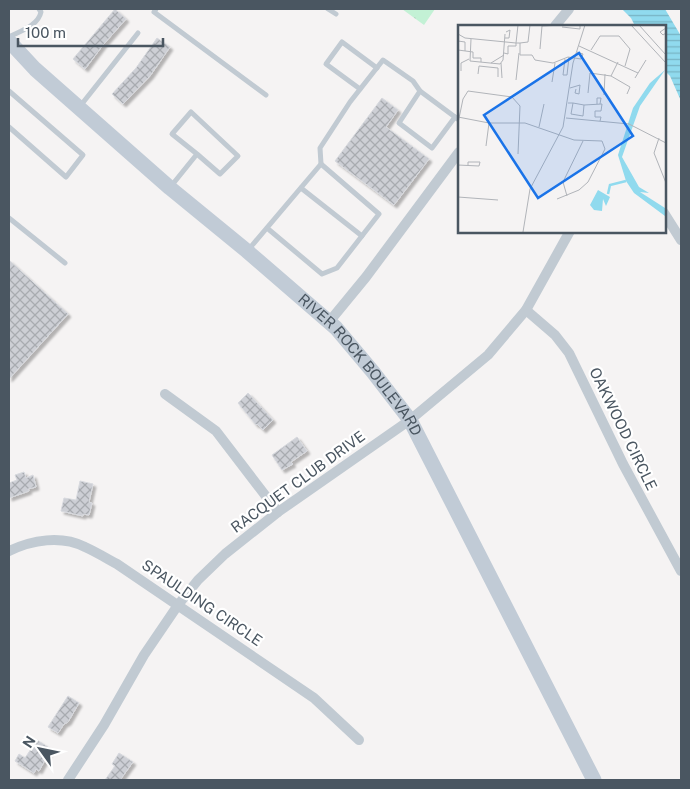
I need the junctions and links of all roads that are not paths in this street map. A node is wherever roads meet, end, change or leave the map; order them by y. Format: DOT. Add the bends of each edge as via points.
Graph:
graph roads {
  1 [pos="39,9"];
  2 [pos="156,9"];
  3 [pos="328,9"];
  4 [pos="569,9"];
  5 [pos="336,14"];
  6 [pos="556,25"];
  7 [pos="138,33"];
  8 [pos="9,39"];
  9 [pos="377,68"];
  10 [pos="360,88"];
  11 [pos="420,91"];
  12 [pos="9,92"];
  13 [pos="266,96"];
  14 [pos="79,108"];
  15 [pos="457,118"];
  16 [pos="9,127"];
  17 [pos="458,153"];
  18 [pos="197,154"];
  19 [pos="321,164"];
  20 [pos="170,188"];
  21 [pos="301,188"];
  22 [pos="665,215"];
  23 [pos="9,218"];
  24 [pos="267,228"];
  25 [pos="569,232"];
  26 [pos="362,236"];
  27 [pos="681,240"];
  28 [pos="247,252"];
  29 [pos="65,263"];
  30 [pos="526,310"];
  31 [pos="328,322"];
  32 [pos="165,394"];
  33 [pos="410,420"];
  34 [pos="278,512"];
  35 [pos="9,551"];
  36 [pos="681,571"];
  37 [pos="178,605"];
  38 [pos="359,740"];
  39 [pos="68,780"];
  40 [pos="594,780"];
  1 -- 8 [label="lane" via="40,19"];
  2 -- 13 [label="lane" via="154,12"];
  3 -- 5 [label="lane"];
  4 -- 6 [label="street"];
  7 -- 14 [label="lane"];
  8 -- 14 [label="street, RIVER ROCK BOULEVARD" via="35,69"];
  9 -- 10 [label="lane"];
  9 -- 10 [label="lane" via="342,42 326,64"];
  9 -- 11 [label="lane" via="383,60 413,81"];
  10 -- 19 [label="lane" via="320,148"];
  11 -- 15 [label="lane"];
  11 -- 15 [label="lane" via="399,123 432,148"];
  12 -- 16 [label="lane" via="83,155 66,177"];
  14 -- 20 [label="street, RIVER ROCK BOULEVARD"];
  17 -- 31 [label="street" via="366,277"];
  18 -- 18 [label="lane" via="172,134 191,112 238,156 220,174"];
  18 -- 20 [label="lane"];
  19 -- 21 [label="lane"];
  19 -- 26 [label="lane" via="379,214"];
  20 -- 28 [label="street, RIVER ROCK BOULEVARD"];
  21 -- 24 [label="lane"];
  21 -- 26 [label="lane"];
  22 -- 27 [label="street"];
  23 -- 29 [label="lane"];
  24 -- 26 [label="lane" via="322,274 337,268"];
  24 -- 28 [label="lane"];
  25 -- 30 [label="street, RACQUET CLUB DRIVE"];
  28 -- 31 [label="street, RIVER ROCK BOULEVARD"];
  30 -- 33 [label="street, RACQUET CLUB DRIVE" via="488,355"];
  30 -- 36 [label="street, OAKWOOD CIRCLE" via="570,353 623,464"];
  31 -- 33 [label="street, RIVER ROCK BOULEVARD"];
  32 -- 34 [label="street" via="216,431"];
  33 -- 34 [label="street, RACQUET CLUB DRIVE"];
  33 -- 40 [label="street, RIVER ROCK BOULEVARD"];
  34 -- 37 [label="street, RACQUET CLUB DRIVE" via="225,554"];
  35 -- 37 [label="street, SPAULDING CIRCLE" via="22,544 40,541 84,546"];
  37 -- 38 [label="street, SPAULDING CIRCLE" via="314,698"];
  37 -- 39 [label="street, RACQUET CLUB DRIVE" via="144,654"];
}
